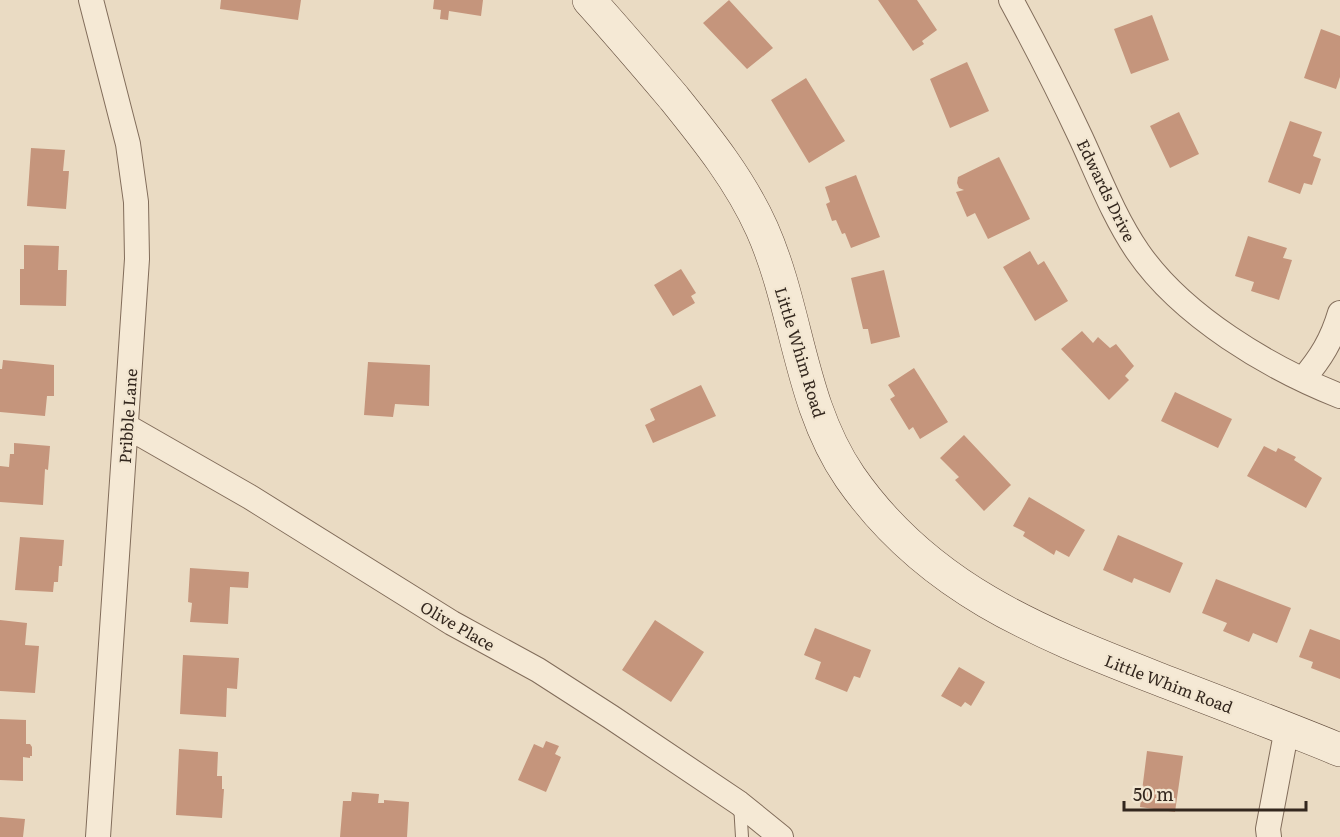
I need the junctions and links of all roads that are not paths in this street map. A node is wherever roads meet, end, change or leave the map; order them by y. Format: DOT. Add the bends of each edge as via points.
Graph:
graph roads {
  1 [pos="91,0"];
  2 [pos="589,0"];
  3 [pos="1011,0"];
  4 [pos="1340,313"];
  5 [pos="1303,380"];
  6 [pos="1340,396"];
  7 [pos="126,426"];
  8 [pos="1287,728"];
  9 [pos="1340,750"];
  10 [pos="739,802"];
  11 [pos="98,837"];
  12 [pos="742,837"];
  13 [pos="781,837"];
  14 [pos="1269,837"];
  1 -- 7 [label="street, Pribble Lane" via="128,144 135,202 137,259"];
  2 -- 8 [label="street, Little Whim Road" via="708,140 735,178 762,228 775,264 811,397 830,442 849,476 892,528 937,569 1028,625"];
  3 -- 5 [label="street, Edwards Drive" via="1051,74 1121,225 1139,254 1197,314 1255,354"];
  4 -- 5 [label="street" via="1321,358"];
  5 -- 6 [label="street, Edwards Drive"];
  7 -- 10 [label="street, Olive Place" via="452,623 538,670"];
  7 -- 11 [label="street, Pribble Lane"];
  8 -- 9 [label="street, Little Whim Road"];
  8 -- 14 [label="street"];
  10 -- 12 [label="lane"];
  10 -- 13 [label="street, Olive Place"];
}
